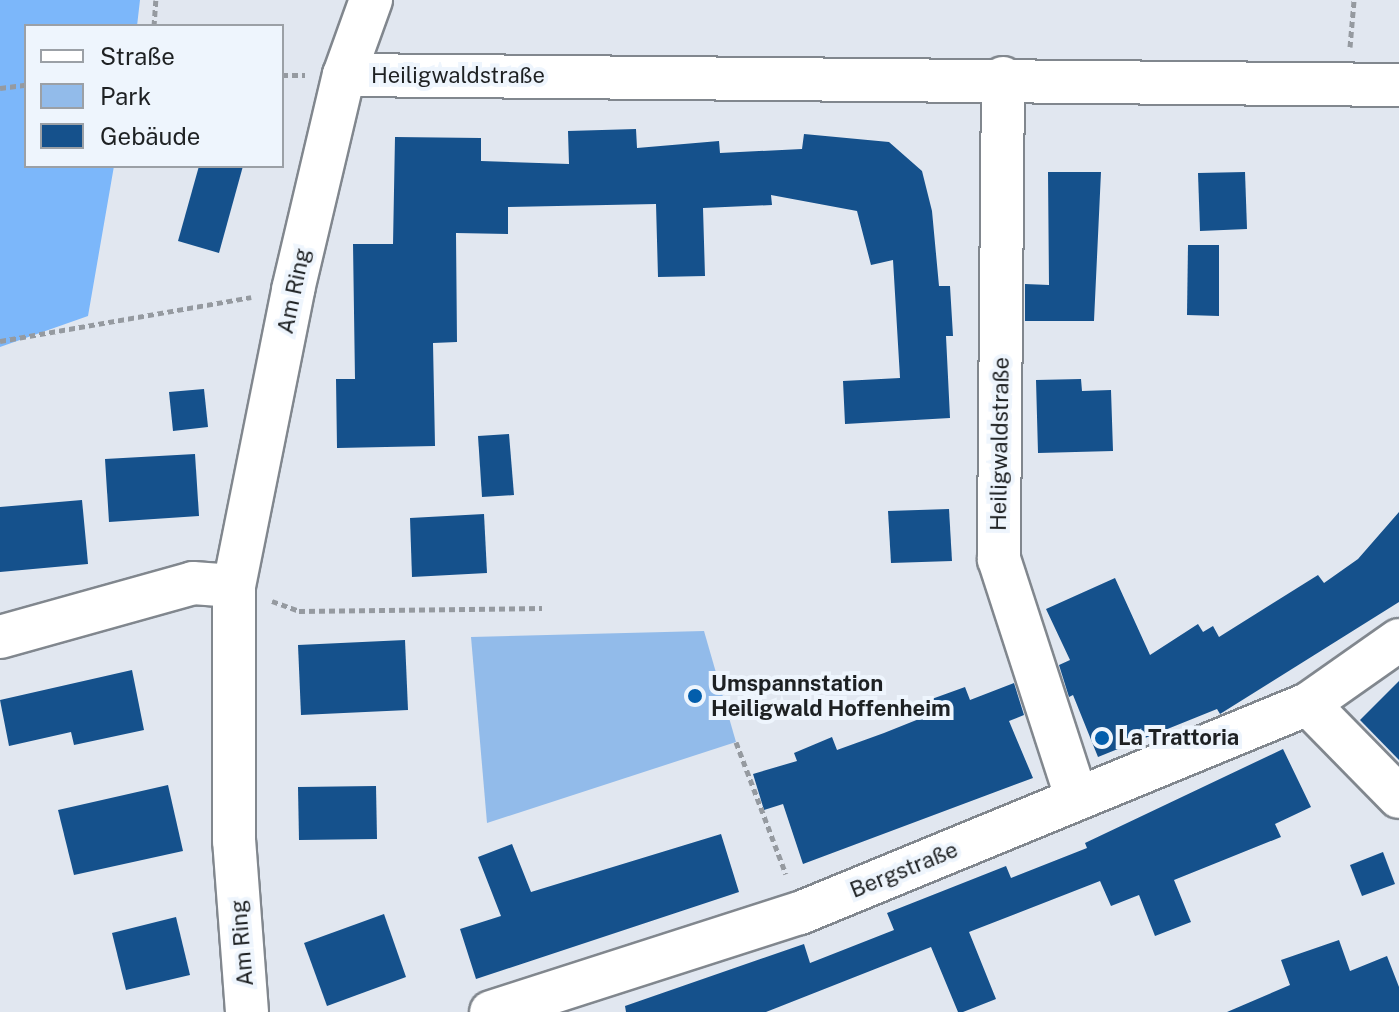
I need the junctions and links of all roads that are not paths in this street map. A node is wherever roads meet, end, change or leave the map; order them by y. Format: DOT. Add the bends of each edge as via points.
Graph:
graph roads {
  1 [pos="371,0"];
  2 [pos="344,75"];
  3 [pos="1003,78"];
  4 [pos="1399,85"];
  5 [pos="234,586"];
  6 [pos="0,637"];
  7 [pos="1399,640"];
  8 [pos="1308,704"];
  9 [pos="1399,797"];
  10 [pos="1077,799"];
  11 [pos="247,1012"];
  12 [pos="491,1012"];
  1 -- 2 [label="street, Am Ring"];
  2 -- 3 [label="street, Heiligwaldstraße"];
  2 -- 5 [label="street, Am Ring" via="293,290"];
  3 -- 4 [label="street, Heiligwaldstraße"];
  3 -- 10 [label="street, Heiligwaldstraße" via="999,559"];
  5 -- 6 [label="street" via="193,583"];
  5 -- 11 [label="street, Am Ring" via="234,841"];
  7 -- 8 [label="street, Bergstraße"];
  8 -- 9 [label="street"];
  8 -- 10 [label="street, Bergstraße"];
  10 -- 12 [label="street, Bergstraße" via="800,913"];
}
